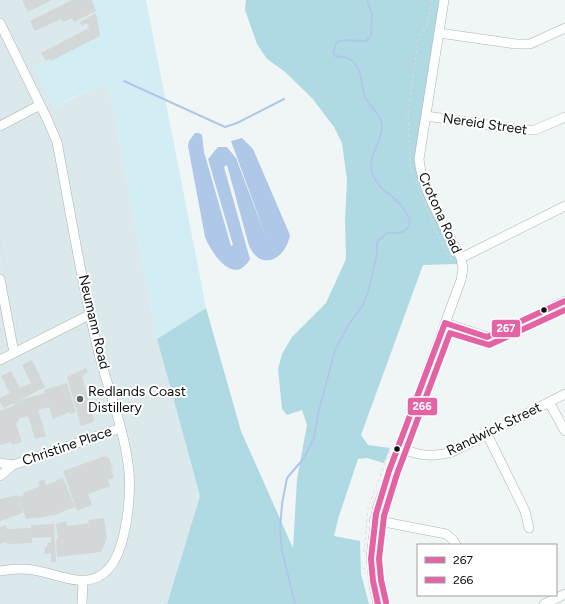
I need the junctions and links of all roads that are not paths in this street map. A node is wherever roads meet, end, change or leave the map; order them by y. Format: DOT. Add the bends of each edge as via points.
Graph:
graph roads {
  1 [pos="444,0"];
  2 [pos="0,23"];
  3 [pos="565,28"];
  4 [pos="439,33"];
  5 [pos="40,105"];
  6 [pos="426,116"];
  7 [pos="565,116"];
  8 [pos="0,126"];
  9 [pos="565,206"];
  10 [pos="458,259"];
  11 [pos="4,278"];
  12 [pos="565,301"];
  13 [pos="91,314"];
  14 [pos="445,323"];
  15 [pos="14,353"];
  16 [pos="0,360"];
  17 [pos="565,394"];
  18 [pos="550,402"];
  19 [pos="121,428"];
  20 [pos="565,431"];
  21 [pos="487,434"];
  22 [pos="395,447"];
  23 [pos="0,463"];
  24 [pos="13,465"];
  25 [pos="0,476"];
  26 [pos="374,520"];
  27 [pos="529,528"];
  28 [pos="455,544"];
  29 [pos="0,571"];
  30 [pos="83,581"];
  31 [pos="565,594"];
  32 [pos="82,604"];
  33 [pos="378,604"];
  34 [pos="544,604"];
  1 -- 4 [label="street, Crotona Road"];
  2 -- 5 [label="street, Neumann Road"];
  3 -- 4 [label="street" via="540,40 523,44"];
  4 -- 6 [label="street, Crotona Road"];
  5 -- 8 [label="street"];
  5 -- 13 [label="street, Neumann Road" via="57,142"];
  6 -- 7 [label="street, Nereid Street" via="535,130"];
  6 -- 10 [label="street, Crotona Road" via="419,159 420,172"];
  9 -- 10 [label="street"];
  10 -- 14 [label="street, Crotona Road" via="462,269 461,280"];
  11 -- 15 [label="street"];
  12 -- 14 [label="street" via="487,337"];
  13 -- 15 [label="street"];
  13 -- 19 [label="street, Neumann Road" via="97,347"];
  14 -- 22 [label="street, Crotona Road"];
  15 -- 16 [label="street"];
  17 -- 18 [label="street, Randwick Street"];
  18 -- 20 [label="street"];
  18 -- 21 [label="street, Randwick Street"];
  19 -- 24 [label="street, Christine Place"];
  19 -- 30 [label="street, Neumann Road" via="129,474 123,534 117,555 108,570 95,578"];
  21 -- 22 [label="street, Randwick Street" via="452,452 437,456 423,456"];
  21 -- 27 [label="street" via="525,511"];
  22 -- 26 [label="street, Crotona Road"];
  23 -- 24 [label="street, Christine Place"];
  24 -- 25 [label="street, Christine Place"];
  26 -- 28 [label="street" via="446,534"];
  26 -- 33 [label="street, Crotona Road" via="371,557"];
  29 -- 30 [label="street" via="33,570"];
  30 -- 32 [label="street"];
  31 -- 34 [label="street"];
}
